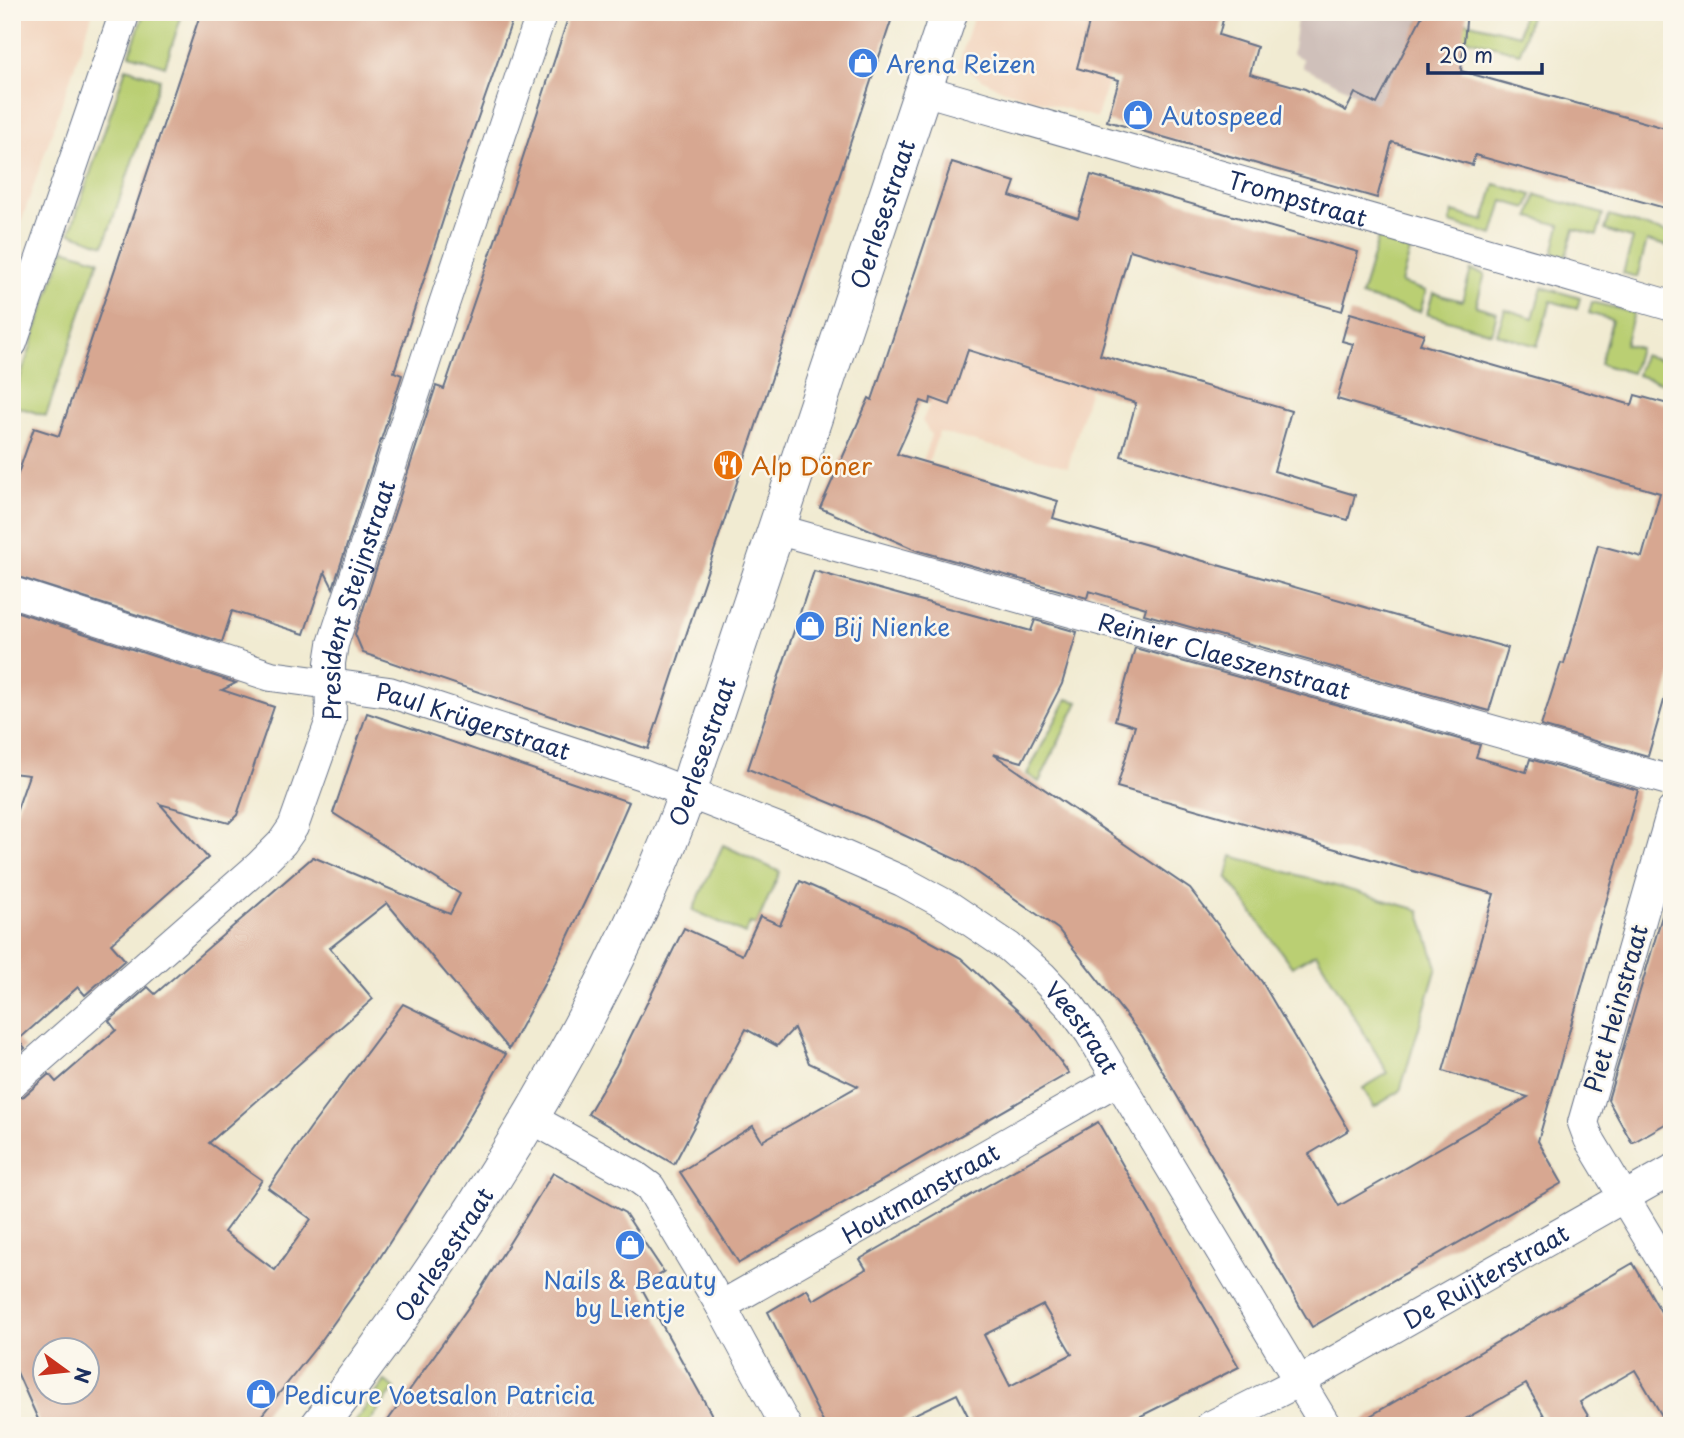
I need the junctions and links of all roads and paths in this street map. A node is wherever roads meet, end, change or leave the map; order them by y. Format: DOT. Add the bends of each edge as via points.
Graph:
graph roads {
  1 [pos="125,12"];
  2 [pos="542,12"];
  3 [pos="949,12"];
  4 [pos="923,90"];
  5 [pos="1672,306"];
  6 [pos="12,343"];
  7 [pos="776,529"];
  8 [pos="12,592"];
  9 [pos="331,684"];
  10 [pos="1672,781"];
  11 [pos="688,792"];
  12 [pos="1672,811"];
  13 [pos="1118,1080"];
  14 [pos="12,1083"];
  15 [pos="529,1117"];
  16 [pos="1672,1170"];
  17 [pos="1625,1197"];
  18 [pos="1672,1277"];
  19 [pos="722,1306"];
  20 [pos="1298,1381"];
  21 [pos="319,1426"];
  22 [pos="786,1426"];
  23 [pos="1211,1426"];
  24 [pos="1326,1426"];
  1 -- 6 [label="street"];
  2 -- 9 [label="street, President Steijnstraat" via="333,644"];
  3 -- 4 [label="street, Oerlesestraat"];
  4 -- 5 [label="street, Trompstraat"];
  4 -- 7 [label="street, Oerlesestraat"];
  7 -- 10 [label="street, Reinier Claeszenstraat"];
  7 -- 11 [label="street, Oerlesestraat"];
  8 -- 9 [label="street, Paul Krügerstraat" via="271,676"];
  9 -- 11 [label="street, Paul Krügerstraat" via="389,692"];
  9 -- 14 [label="street, President Steijnstraat" via="331,720 293,827 282,843"];
  11 -- 13 [label="street, Veestraat" via="902,881 950,907 1042,976 1071,1007"];
  11 -- 15 [label="street, Oerlesestraat" via="623,944"];
  12 -- 17 [label="street, Piet Heinstraat" via="1583,1123 1588,1139"];
  13 -- 19 [label="street, Houtmanstraat"];
  13 -- 20 [label="street, Veestraat"];
  15 -- 19 [label="street" via="650,1187"];
  15 -- 21 [label="street, Oerlesestraat" via="448,1250"];
  16 -- 17 [label="street, De Ruijterstraat"];
  17 -- 18 [label="street, Piet Heinstraat"];
  17 -- 20 [label="street, De Ruijterstraat"];
  19 -- 22 [label="street"];
  20 -- 23 [label="street, De Ruijterstraat"];
  20 -- 24 [label="street, Veestraat"];
}
